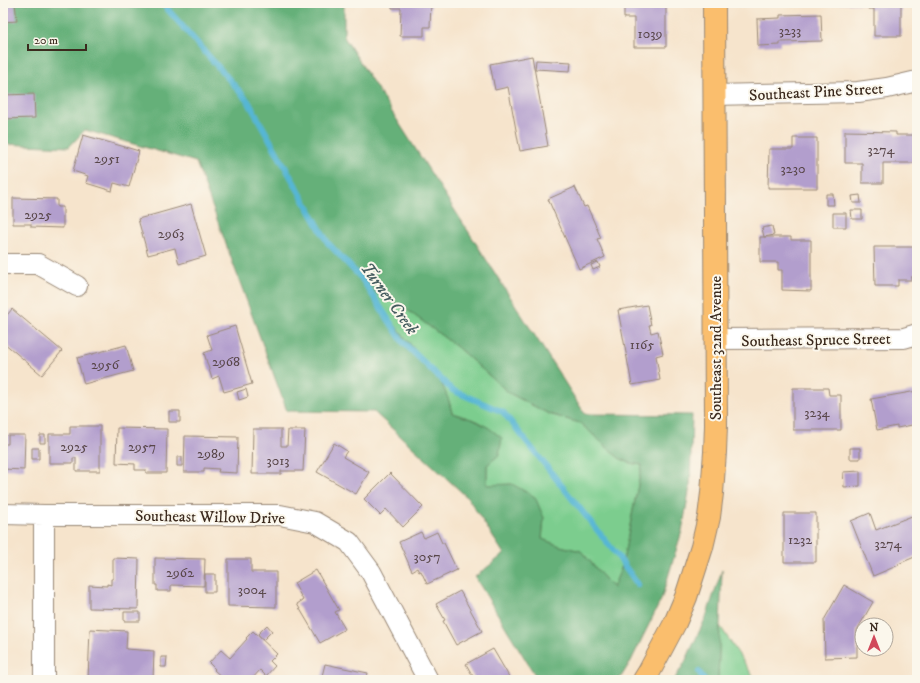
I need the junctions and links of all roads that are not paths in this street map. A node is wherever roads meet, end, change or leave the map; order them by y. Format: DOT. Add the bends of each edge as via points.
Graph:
graph roads {
  1 [pos="714,3"];
  2 [pos="917,81"];
  3 [pos="714,95"];
  4 [pos="3,264"];
  5 [pos="77,286"];
  6 [pos="917,334"];
  7 [pos="716,339"];
  8 [pos="3,514"];
  9 [pos="44,515"];
  10 [pos="44,680"];
  11 [pos="428,680"];
  12 [pos="644,680"];
  1 -- 3 [label="main road, Southeast 32nd Avenue"];
  2 -- 3 [label="street, Southeast Pine Street" via="858,92"];
  3 -- 7 [label="main road, Southeast 32nd Avenue"];
  4 -- 5 [label="street" via="38,264"];
  6 -- 7 [label="street, Southeast Spruce Street" via="904,338"];
  7 -- 12 [label="main road, Southeast 32nd Avenue" via="715,452 708,517 686,597"];
  8 -- 9 [label="street, Southeast Willow Drive"];
  9 -- 10 [label="street"];
  9 -- 11 [label="street, Southeast Willow Drive" via="280,515 314,522 350,542 371,572"];
}
